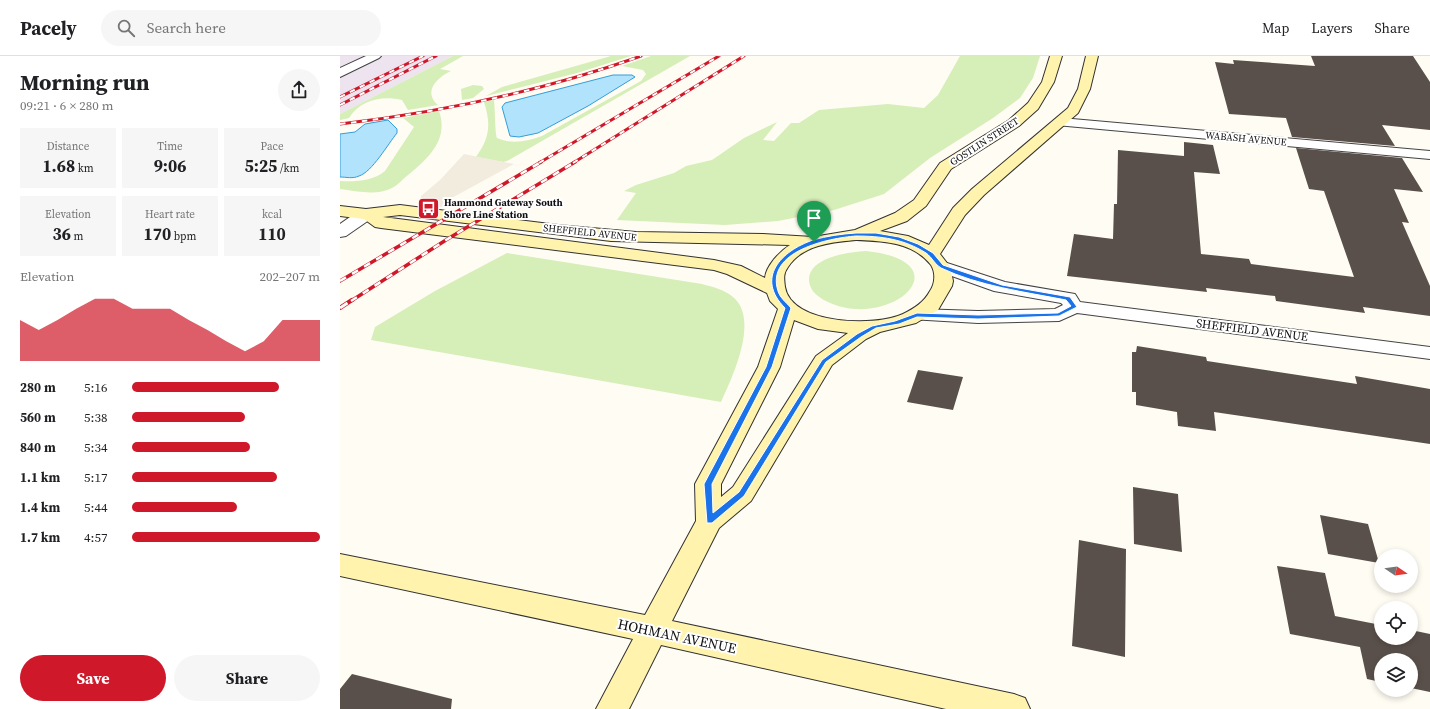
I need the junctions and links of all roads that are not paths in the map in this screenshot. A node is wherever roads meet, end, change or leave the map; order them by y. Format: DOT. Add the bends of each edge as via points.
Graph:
graph roads {
  1 [pos="375,56"];
  2 [pos="1056,56"];
  3 [pos="1092,56"];
  4 [pos="340,73"];
  5 [pos="1073,110"];
  6 [pos="1061,122"];
  7 [pos="1430,142"];
  8 [pos="1430,155"];
  9 [pos="945,166"];
  10 [pos="340,211"];
  11 [pos="366,214"];
  12 [pos="340,232"];
  13 [pos="856,235"];
  14 [pos="774,238"];
  15 [pos="814,242"];
  16 [pos="936,260"];
  17 [pos="781,299"];
  18 [pos="1074,307"];
  19 [pos="917,315"];
  20 [pos="874,327"];
  21 [pos="1430,353"];
  22 [pos="709,521"];
  23 [pos="340,565"];
  24 [pos="653,630"];
  25 [pos="612,709"];
  26 [pos="1014,709"];
  1 -- 4 [label="street"];
  2 -- 9 [label="main road, GOSTLIN STREET" via="1048,82 1033,106 1014,123"];
  3 -- 5 [label="main road" via="1084,90"];
  5 -- 6 [label="main road"];
  5 -- 7 [label="street, WABASH AVENUE"];
  6 -- 8 [label="street, WABASH AVENUE"];
  6 -- 16 [label="main road" via="959,212"];
  9 -- 13 [label="main road, GOSTLIN STREET" via="920,203 901,217"];
  9 -- 14 [label="main road" via="890,207 867,217"];
  10 -- 11 [label="main road, SHEFFIELD AVENUE"];
  11 -- 12 [label="street"];
  11 -- 14 [label="main road, SHEFFIELD AVENUE" via="400,210 611,236 668,239"];
  11 -- 17 [label="main road, SHEFFIELD AVENUE" via="381,223 688,264 714,265 734,270"];
  13 -- 15 [label="main road" via="833,236"];
  13 -- 16 [label="main road" via="876,234 898,238 916,245"];
  14 -- 15 [label="main road, SHEFFIELD AVENUE"];
  15 -- 17 [label="main road" via="795,250 781,262 774,276"];
  16 -- 18 [label="street, SHEFFIELD AVENUE" via="1001,287 1068,298"];
  16 -- 19 [label="main road" via="944,279 942,292 932,304"];
  17 -- 20 [label="main road" via="800,316 816,322 854,328"];
  17 -- 22 [label="main road" via="769,367 708,484"];
  18 -- 19 [label="street, SHEFFIELD AVENUE" via="1059,314 978,317"];
  18 -- 21 [label="street, SHEFFIELD AVENUE"];
  19 -- 20 [label="main road"];
  20 -- 22 [label="main road" via="824,361 742,494"];
  22 -- 24 [label="main road"];
  23 -- 24 [label="main road, HOHMAN AVENUE"];
  24 -- 25 [label="main road"];
  24 -- 26 [label="main road, HOHMAN AVENUE"];
}
